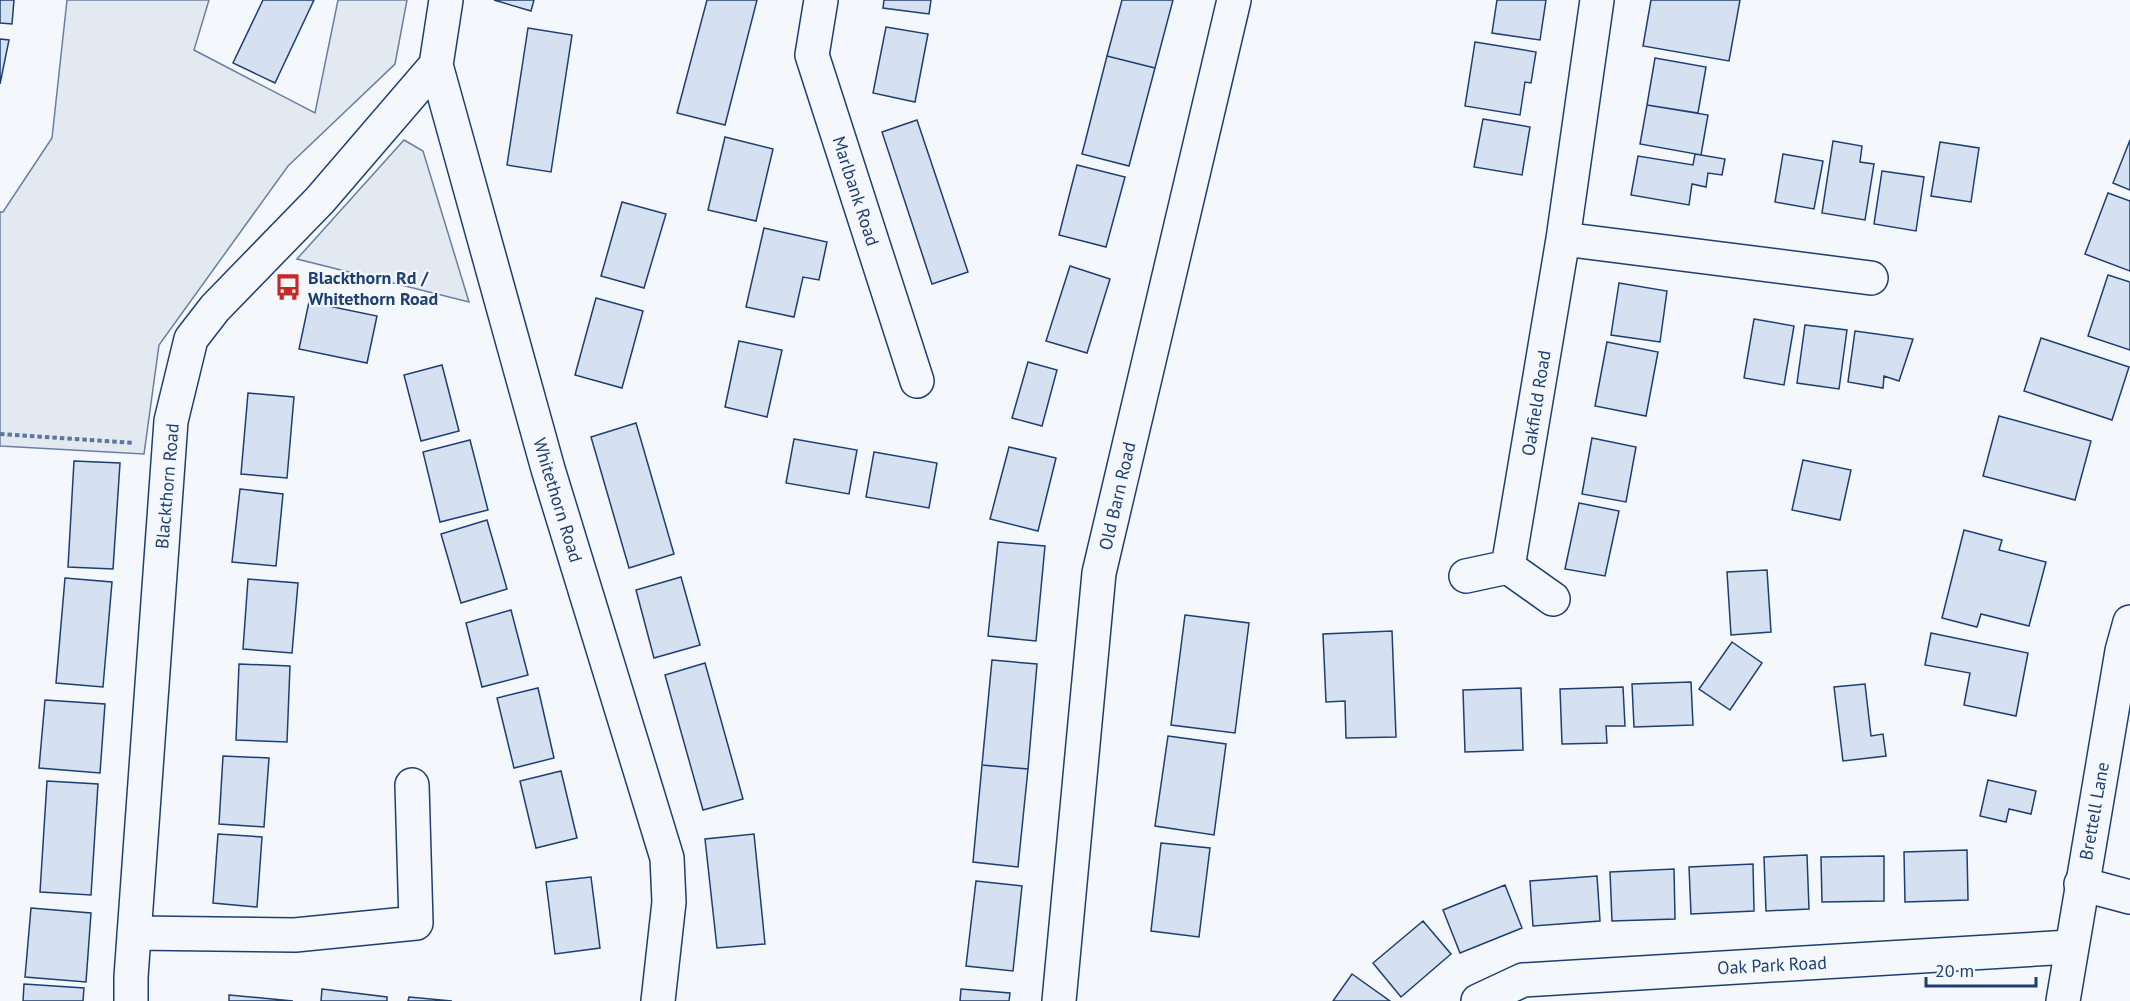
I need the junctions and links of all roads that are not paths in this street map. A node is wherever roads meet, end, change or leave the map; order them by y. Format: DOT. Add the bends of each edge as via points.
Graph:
graph roads {
  1 [pos="446,0"];
  2 [pos="821,0"];
  3 [pos="1234,0"];
  4 [pos="1598,0"];
  5 [pos="436,65"];
  6 [pos="1563,239"];
  7 [pos="1871,278"];
  8 [pos="917,381"];
  9 [pos="1508,567"];
  10 [pos="1466,576"];
  11 [pos="1553,599"];
  12 [pos="2130,622"];
  13 [pos="411,785"];
  14 [pos="2081,884"];
  15 [pos="2130,897"];
  16 [pos="134,933"];
  17 [pos="2070,947"];
  18 [pos="131,1001"];
  19 [pos="658,1001"];
  20 [pos="1059,1001"];
  21 [pos="1478,1001"];
  22 [pos="2063,1001"];
  1 -- 5 [label="street, Whitethorn Road"];
  2 -- 8 [label="street, Marlbank Road" via="812,54"];
  3 -- 20 [label="street, Old Barn Road" via="1099,573"];
  4 -- 6 [label="street, Oakfield Road"];
  5 -- 16 [label="street, Blackthorn Road" via="320,200 215,308 191,339 171,421"];
  5 -- 19 [label="street, Whitethorn Road" via="548,469 667,858 669,902"];
  6 -- 7 [label="street"];
  6 -- 9 [label="street, Oakfield Road"];
  9 -- 10 [label="street"];
  9 -- 11 [label="street"];
  12 -- 14 [label="street, Brettell Lane"];
  13 -- 16 [label="street" via="416,923 295,935"];
  14 -- 15 [label="street"];
  14 -- 17 [label="street, Brettell Lane"];
  16 -- 18 [label="street, Blackthorn Road"];
  17 -- 21 [label="street, Oak Park Road" via="1523,980"];
  17 -- 22 [label="street, Brettell Lane"];
}
